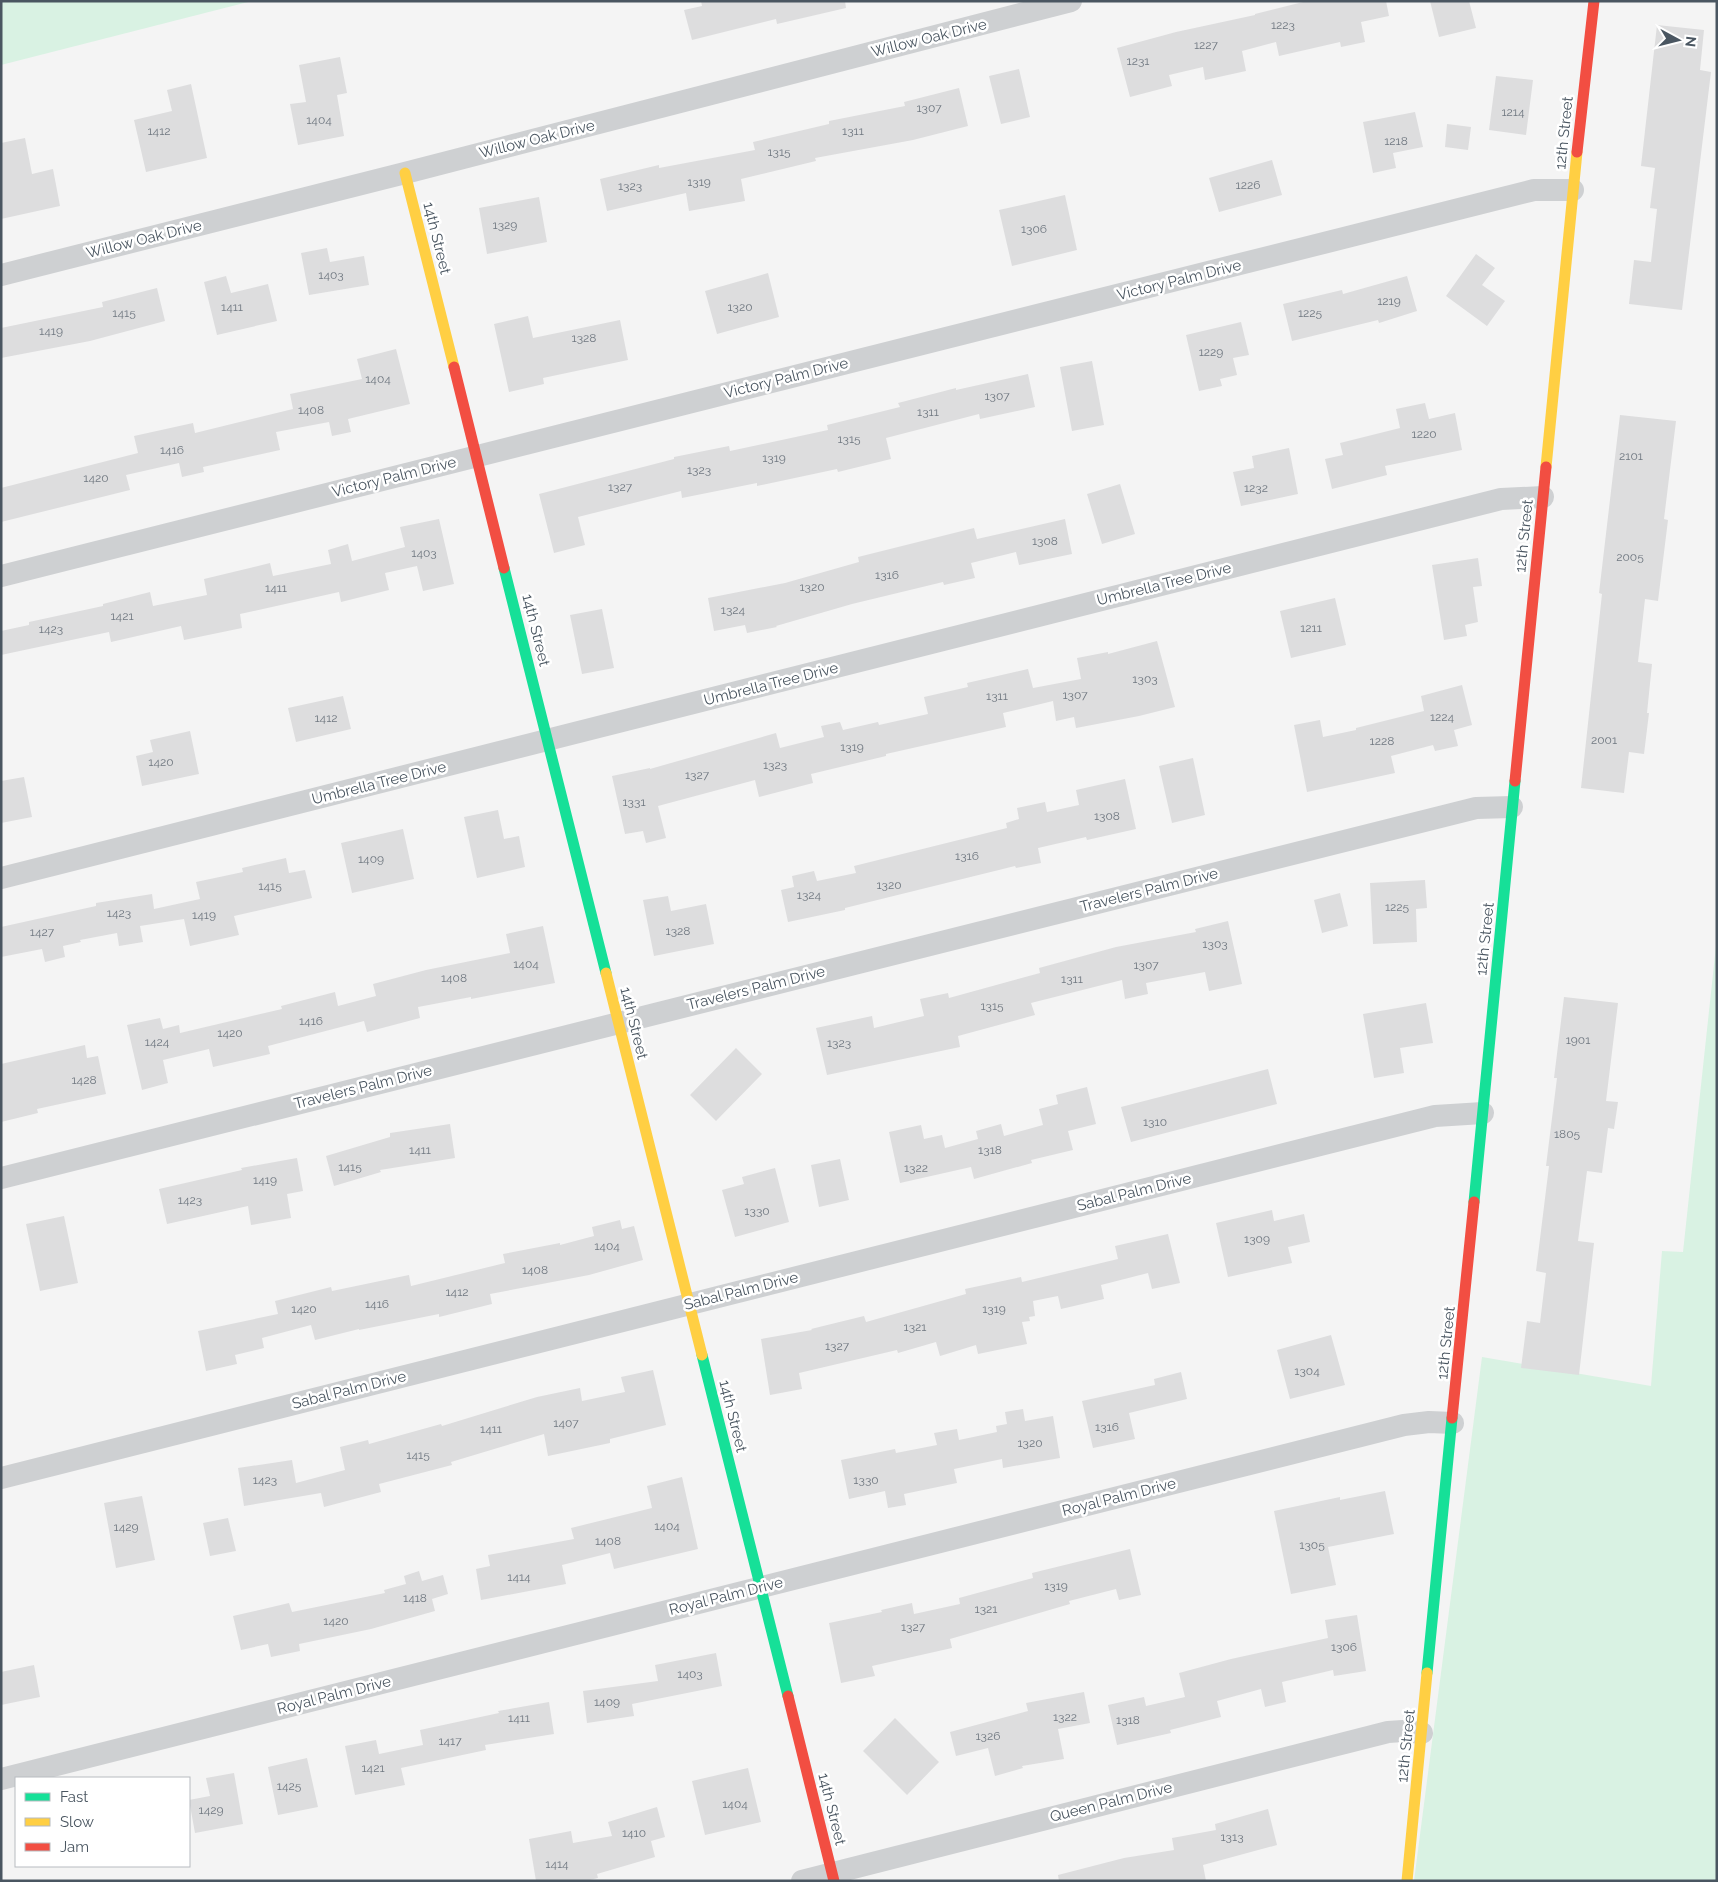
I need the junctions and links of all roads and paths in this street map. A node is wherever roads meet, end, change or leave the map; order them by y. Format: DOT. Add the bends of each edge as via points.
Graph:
graph roads {
  1 [pos="1071,1"];
  2 [pos="1594,1"];
  3 [pos="405,173"];
  4 [pos="1572,190"];
  5 [pos="1,275"];
  6 [pos="476,456"];
  7 [pos="1543,497"];
  8 [pos="1,576"];
  9 [pos="548,740"];
  10 [pos="1512,807"];
  11 [pos="1,878"];
  12 [pos="618,1023"];
  13 [pos="1483,1113"];
  14 [pos="1,1178"];
  15 [pos="690,1304"];
  16 [pos="1453,1423"];
  17 [pos="1,1478"];
  18 [pos="760,1587"];
  19 [pos="1422,1733"];
  20 [pos="1,1779"];
  21 [pos="833,1877"];
  22 [pos="802,1881"];
  23 [pos="1407,1881"];
  1 -- 3 [label="street, Willow Oak Drive"];
  2 -- 4 [label="street, 12th Street"];
  3 -- 5 [label="street, Willow Oak Drive"];
  3 -- 6 [label="street, 14th Street"];
  4 -- 6 [label="street, Victory Palm Drive" via="1534,190"];
  4 -- 7 [label="street, 12th Street"];
  6 -- 8 [label="street, Victory Palm Drive"];
  6 -- 9 [label="street, 14th Street"];
  7 -- 9 [label="street, Umbrella Tree Drive" via="1501,499"];
  7 -- 10 [label="street, 12th Street"];
  9 -- 11 [label="street, Umbrella Tree Drive"];
  9 -- 12 [label="street, 14th Street"];
  10 -- 12 [label="street, Travelers Palm Drive" via="1476,808"];
  10 -- 13 [label="street, 12th Street"];
  12 -- 14 [label="street, Travelers Palm Drive"];
  12 -- 15 [label="street, 14th Street"];
  13 -- 15 [label="street, Sabal Palm Drive" via="1435,1116"];
  13 -- 16 [label="street, 12th Street"];
  15 -- 17 [label="street, Sabal Palm Drive"];
  15 -- 18 [label="street, 14th Street"];
  16 -- 18 [label="street, Royal Palm Drive" via="1404,1425"];
  16 -- 19 [label="street, 12th Street"];
  18 -- 20 [label="street, Royal Palm Drive"];
  18 -- 21 [label="street, 14th Street"];
  19 -- 21 [label="street, Queen Palm Drive" via="1388,1732"];
  19 -- 23 [label="street, 12th Street"];
  21 -- 22 [label="street, Queen Palm Drive"];
}
